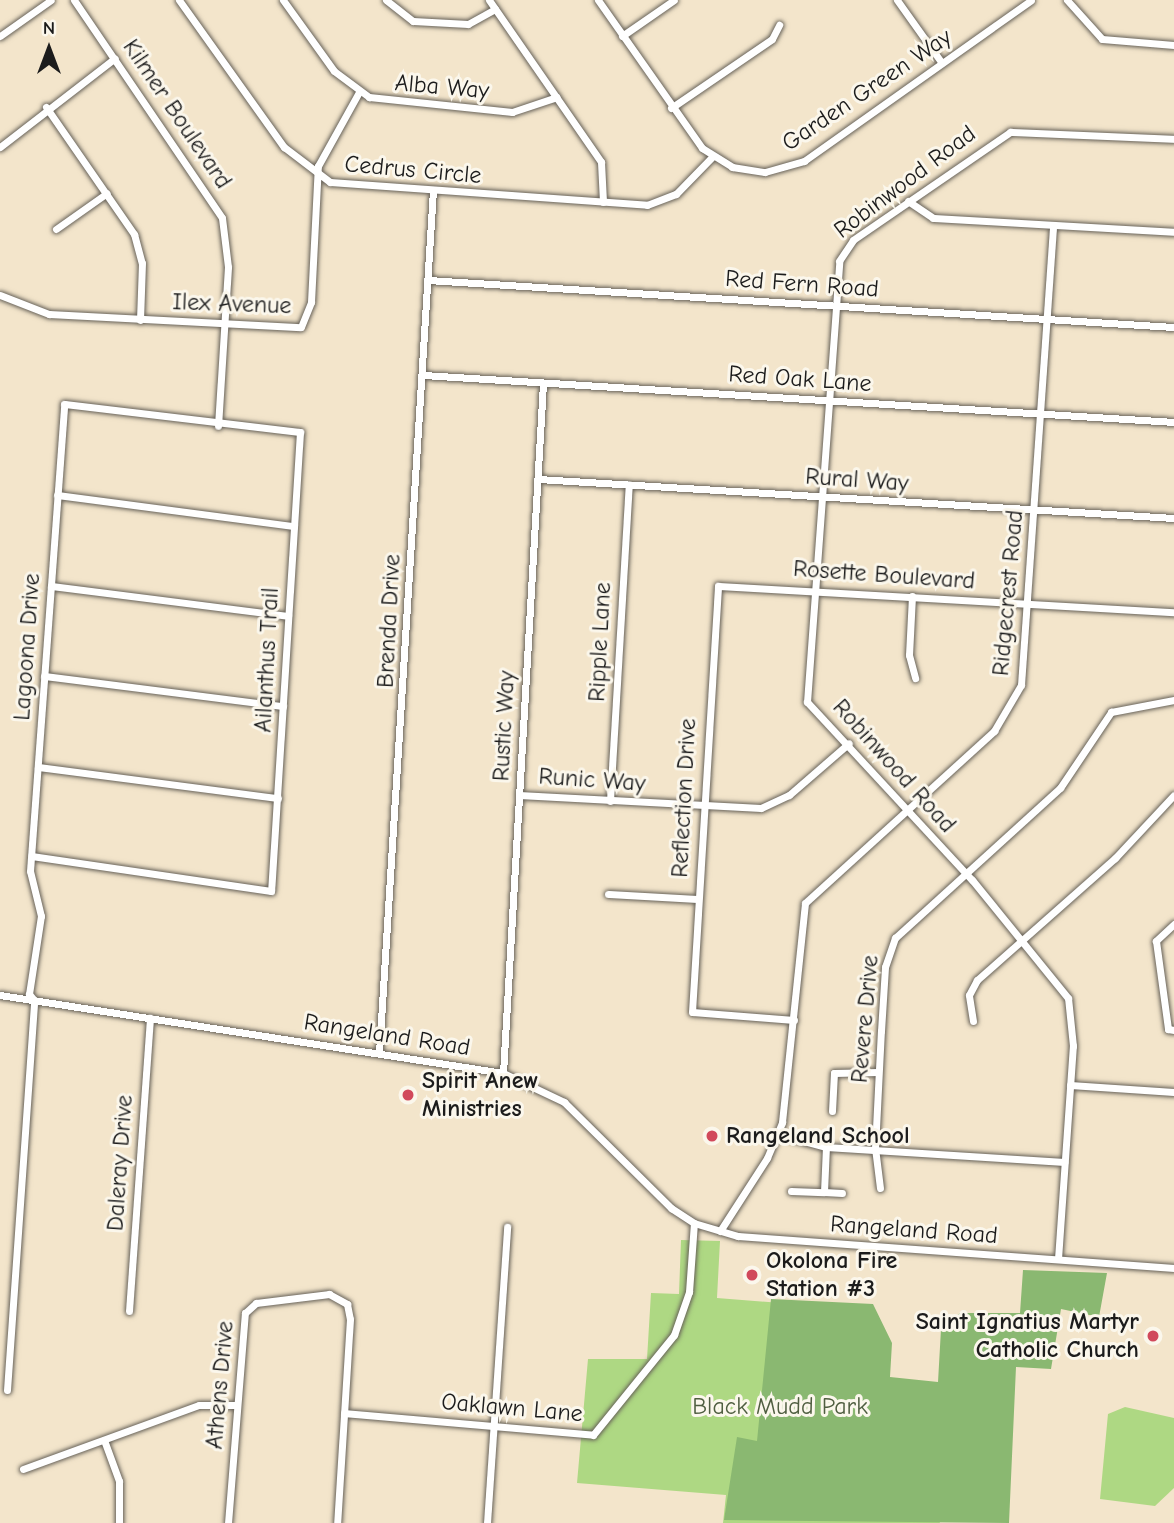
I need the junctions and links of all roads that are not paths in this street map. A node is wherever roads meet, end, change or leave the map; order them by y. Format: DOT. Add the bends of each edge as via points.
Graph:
graph roads {
  1 [pos="51,0"];
  2 [pos="74,0"];
  3 [pos="179,0"];
  4 [pos="283,0"];
  5 [pos="386,0"];
  6 [pos="489,0"];
  7 [pos="598,0"];
  8 [pos="674,0"];
  9 [pos="897,0"];
  10 [pos="1031,0"];
  11 [pos="1067,0"];
  12 [pos="495,9"];
  13 [pos="779,25"];
  14 [pos="0,36"];
  15 [pos="622,36"];
  16 [pos="1174,45"];
  17 [pos="115,58"];
  18 [pos="942,63"];
  19 [pos="359,92"];
  20 [pos="557,97"];
  21 [pos="46,107"];
  22 [pos="671,107"];
  23 [pos="1174,139"];
  24 [pos="0,147"];
  25 [pos="713,156"];
  26 [pos="317,175"];
  27 [pos="433,191"];
  28 [pos="107,193"];
  29 [pos="908,201"];
  30 [pos="603,202"];
  31 [pos="1052,225"];
  32 [pos="56,229"];
  33 [pos="1174,232"];
  34 [pos="428,281"];
  35 [pos="0,295"];
  36 [pos="836,306"];
  37 [pos="140,320"];
  38 [pos="1047,320"];
  39 [pos="224,325"];
  40 [pos="1174,327"];
  41 [pos="423,375"];
  42 [pos="543,383"];
  43 [pos="830,400"];
  44 [pos="1041,414"];
  45 [pos="1174,422"];
  46 [pos="218,426"];
  47 [pos="538,479"];
  48 [pos="629,485"];
  49 [pos="57,495"];
  50 [pos="824,497"];
  51 [pos="1035,510"];
  52 [pos="1174,518"];
  53 [pos="294,526"];
  54 [pos="51,586"];
  55 [pos="718,586"];
  56 [pos="818,591"];
  57 [pos="912,596"];
  58 [pos="1029,603"];
  59 [pos="1174,612"];
  60 [pos="288,616"];
  61 [pos="44,676"];
  62 [pos="915,678"];
  63 [pos="1174,700"];
  64 [pos="283,706"];
  65 [pos="849,743"];
  66 [pos="38,767"];
  67 [pos="519,795"];
  68 [pos="1174,795"];
  69 [pos="278,797"];
  70 [pos="610,801"];
  71 [pos="703,807"];
  72 [pos="907,808"];
  73 [pos="32,856"];
  74 [pos="965,873"];
  75 [pos="608,894"];
  76 [pos="698,899"];
  77 [pos="1174,924"];
  78 [pos="1023,939"];
  79 [pos="0,995"];
  80 [pos="34,1000"];
  81 [pos="150,1018"];
  82 [pos="794,1020"];
  83 [pos="973,1021"];
  84 [pos="1174,1030"];
  85 [pos="379,1053"];
  86 [pos="878,1072"];
  87 [pos="503,1073"];
  88 [pos="1070,1085"];
  89 [pos="1174,1092"];
  90 [pos="832,1111"];
  91 [pos="778,1134"];
  92 [pos="826,1147"];
  93 [pos="875,1148"];
  94 [pos="1065,1161"];
  95 [pos="880,1188"];
  96 [pos="791,1191"];
  97 [pos="824,1192"];
  98 [pos="842,1193"];
  99 [pos="694,1223"];
  100 [pos="507,1227"];
  101 [pos="720,1231"];
  102 [pos="1058,1259"];
  103 [pos="1174,1268"];
  104 [pos="130,1311"];
  105 [pos="7,1390"];
  106 [pos="236,1405"];
  107 [pos="344,1413"];
  108 [pos="493,1426"];
  109 [pos="104,1440"];
  110 [pos="23,1469"];
  111 [pos="119,1523"];
  112 [pos="228,1523"];
  113 [pos="337,1523"];
  114 [pos="486,1523"];
  1 -- 14 [label="street"];
  2 -- 17 [label="street, Kilmer Boulevard"];
  3 -- 26 [label="street, Cedrus Circle" via="284,147"];
  4 -- 19 [label="street, Alba Way" via="334,71"];
  5 -- 12 [label="street" via="413,21 468,24"];
  6 -- 12 [label="street"];
  7 -- 15 [label="street"];
  8 -- 15 [label="street"];
  9 -- 18 [label="street"];
  10 -- 18 [label="street, Garden Green Way"];
  11 -- 16 [label="street" via="1102,39"];
  12 -- 20 [label="street"];
  13 -- 22 [label="street" via="772,39"];
  15 -- 22 [label="street"];
  17 -- 21 [label="street"];
  17 -- 39 [label="street, Kilmer Boulevard" via="222,218 228,251"];
  18 -- 25 [label="street, Garden Green Way" via="796,165 755,171"];
  19 -- 20 [label="street, Alba Way" via="403,105 512,112"];
  19 -- 26 [label="street, Ilex Avenue"];
  20 -- 30 [label="street" via="601,162"];
  21 -- 24 [label="street"];
  21 -- 28 [label="street"];
  22 -- 25 [label="street"];
  23 -- 29 [label="street, Robinwood Road" via="1006,133"];
  25 -- 30 [label="street, Cedrus Circle" via="665,200"];
  26 -- 27 [label="street, Cedrus Circle" via="343,185"];
  26 -- 39 [label="street, Ilex Avenue" via="307,320 290,329"];
  27 -- 30 [label="street, Cedrus Circle"];
  27 -- 34 [label="street, Brenda Drive"];
  28 -- 32 [label="street"];
  28 -- 37 [label="street" via="140,251"];
  29 -- 31 [label="street" via="933,218"];
  29 -- 36 [label="street, Robinwood Road" via="841,251"];
  31 -- 33 [label="street"];
  31 -- 38 [label="street, Ridgecrest Road"];
  34 -- 36 [label="street, Red Fern Road"];
  34 -- 41 [label="street, Brenda Drive"];
  35 -- 37 [label="street, Ilex Avenue" via="40,312"];
  36 -- 38 [label="street, Red Fern Road"];
  36 -- 43 [label="street, Robinwood Road"];
  37 -- 39 [label="street, Ilex Avenue"];
  38 -- 40 [label="street, Red Fern Road"];
  38 -- 44 [label="street, Ridgecrest Road"];
  39 -- 46 [label="street, Kilmer Boulevard"];
  41 -- 42 [label="street, Red Oak Lane"];
  41 -- 85 [label="street, Brenda Drive"];
  42 -- 43 [label="street, Red Oak Lane"];
  42 -- 47 [label="street, Rustic Way"];
  43 -- 44 [label="street, Red Oak Lane"];
  43 -- 50 [label="street, Robinwood Road"];
  44 -- 45 [label="street, Red Oak Lane"];
  44 -- 51 [label="street, Ridgecrest Road"];
  46 -- 49 [label="street, Lagoona Drive" via="64,404"];
  46 -- 53 [label="street, Ailanthus Trail" via="300,432"];
  47 -- 48 [label="street, Rural Way"];
  47 -- 67 [label="street, Rustic Way"];
  48 -- 50 [label="street, Rural Way"];
  48 -- 70 [label="street, Ripple Lane"];
  49 -- 53 [label="street"];
  49 -- 54 [label="street, Lagoona Drive"];
  50 -- 51 [label="street, Rural Way"];
  50 -- 56 [label="street, Robinwood Road"];
  51 -- 52 [label="street, Rural Way"];
  51 -- 58 [label="street, Ridgecrest Road"];
  53 -- 60 [label="street, Ailanthus Trail"];
  54 -- 60 [label="street"];
  54 -- 61 [label="street, Lagoona Drive"];
  55 -- 56 [label="street, Rosette Boulevard"];
  55 -- 71 [label="street, Reflection Drive"];
  56 -- 57 [label="street, Rosette Boulevard"];
  56 -- 65 [label="street, Robinwood Road" via="807,702"];
  57 -- 58 [label="street, Rosette Boulevard"];
  57 -- 62 [label="street" via="909,655"];
  58 -- 59 [label="street, Rosette Boulevard"];
  58 -- 72 [label="street, Ridgecrest Road" via="1023,675 1008,712"];
  60 -- 64 [label="street, Ailanthus Trail"];
  61 -- 64 [label="street"];
  61 -- 66 [label="street, Lagoona Drive"];
  63 -- 74 [label="street, Revere Drive" via="1111,712 1060,788"];
  64 -- 69 [label="street, Ailanthus Trail"];
  65 -- 71 [label="street, Runic Way" via="776,803"];
  65 -- 72 [label="street, Robinwood Road"];
  66 -- 69 [label="street"];
  66 -- 73 [label="street, Lagoona Drive"];
  67 -- 70 [label="street, Runic Way"];
  67 -- 87 [label="street, Rustic Way"];
  68 -- 78 [label="street"];
  69 -- 73 [label="street, Ailanthus Trail" via="271,891"];
  70 -- 71 [label="street, Runic Way"];
  71 -- 76 [label="street, Reflection Drive"];
  72 -- 74 [label="street, Robinwood Road"];
  72 -- 82 [label="street, Ridgecrest Road" via="805,903"];
  73 -- 80 [label="street, Lagoona Drive" via="41,916 29,994"];
  74 -- 78 [label="street, Robinwood Road"];
  74 -- 86 [label="street, Revere Drive" via="890,948"];
  75 -- 76 [label="street"];
  76 -- 82 [label="street, Reflection Drive" via="692,1012"];
  77 -- 84 [label="street" via="1156,941 1168,1029"];
  78 -- 83 [label="street" via="971,989"];
  78 -- 88 [label="street, Robinwood Road" via="1070,1005"];
  79 -- 80 [label="street, Rangeland Road"];
  80 -- 81 [label="street, Rangeland Road"];
  80 -- 105 [label="street, Lagoona Drive"];
  81 -- 85 [label="street, Rangeland Road"];
  81 -- 104 [label="street, Daleray Drive"];
  82 -- 91 [label="street, Ridgecrest Road" via="788,1095"];
  85 -- 87 [label="street, Rangeland Road"];
  86 -- 90 [label="street" via="834,1073"];
  86 -- 93 [label="street, Revere Drive"];
  87 -- 99 [label="street, Rangeland Road" via="564,1102 648,1189"];
  88 -- 89 [label="street"];
  88 -- 94 [label="street, Robinwood Road"];
  91 -- 92 [label="street"];
  91 -- 101 [label="street, Ridgecrest Road"];
  92 -- 93 [label="street"];
  92 -- 97 [label="street"];
  93 -- 94 [label="street"];
  93 -- 95 [label="street, Revere Drive"];
  94 -- 102 [label="street, Robinwood Road"];
  96 -- 97 [label="street"];
  97 -- 98 [label="street"];
  99 -- 101 [label="street, Rangeland Road"];
  99 -- 108 [label="street, Oaklawn Lane" via="687,1299 664,1351 593,1435"];
  100 -- 108 [label="street"];
  101 -- 102 [label="street, Rangeland Road"];
  102 -- 103 [label="street, Rangeland Road"];
  106 -- 107 [label="street, Athens Drive" via="247,1309 329,1294 343,1300 351,1319"];
  106 -- 109 [label="street" via="200,1405"];
  106 -- 112 [label="street, Athens Drive"];
  107 -- 108 [label="street, Oaklawn Lane"];
  107 -- 113 [label="street"];
  108 -- 114 [label="street"];
  109 -- 110 [label="street"];
  109 -- 111 [label="street" via="119,1481"];
}
